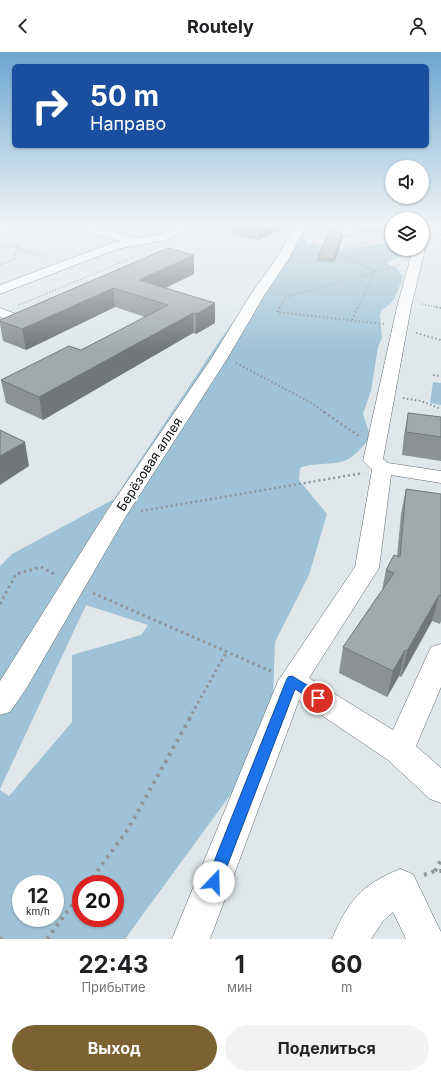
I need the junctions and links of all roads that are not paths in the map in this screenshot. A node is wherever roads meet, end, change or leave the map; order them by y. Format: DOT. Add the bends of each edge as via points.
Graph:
graph roads {
  1 [pos="58,267"];
  2 [pos="277,267"];
  3 [pos="414,267"];
  4 [pos="0,290"];
  5 [pos="377,459"];
  6 [pos="441,477"];
  7 [pos="441,655"];
  8 [pos="292,681"];
  9 [pos="0,704"];
  10 [pos="399,750"];
  11 [pos="441,788"];
  12 [pos="191,939"];
  13 [pos="351,939"];
  14 [pos="425,939"];
  1 -- 4 [label="street"];
  2 -- 9 [label="street, Берёзовая аллея" via="115,516"];
  3 -- 5 [label="street" via="386,396"];
  5 -- 6 [label="street"];
  5 -- 8 [label="street" via="379,491 367,568"];
  7 -- 10 [label="street"];
  8 -- 10 [label="street"];
  8 -- 12 [label="street"];
  10 -- 11 [label="street"];
  13 -- 14 [label="street" via="364,913 372,904 400,887"];
}
